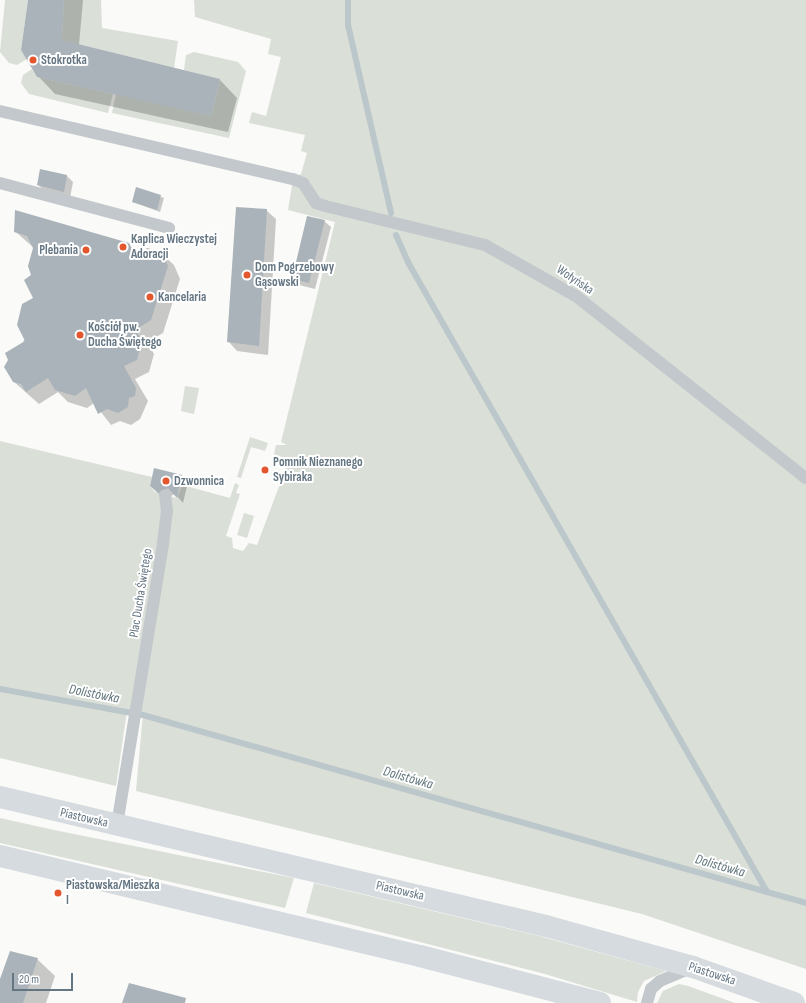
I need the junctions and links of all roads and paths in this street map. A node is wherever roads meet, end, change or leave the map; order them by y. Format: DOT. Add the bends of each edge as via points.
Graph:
graph roads {
  1 [pos="0,111"];
  2 [pos="0,183"];
  3 [pos="169,228"];
  4 [pos="806,478"];
  5 [pos="165,495"];
  6 [pos="0,798"];
  7 [pos="117,826"];
  8 [pos="0,856"];
  9 [pos="693,967"];
  10 [pos="600,1003"];
  11 [pos="647,1003"];
  12 [pos="794,1003"];
  1 -- 4 [label="lane, Wołyńska" via="293,179 303,183 316,203 485,245 576,296"];
  2 -- 3 [label="lane"];
  5 -- 7 [label="lane, Plac Ducha Świętego" via="167,510 134,736"];
  6 -- 7 [label="main road, Piastowska"];
  7 -- 9 [label="main road, Piastowska" via="546,926"];
  8 -- 10 [label="main road" via="412,954"];
  9 -- 11 [label="lane" via="660,981 651,989"];
  9 -- 12 [label="main road, Piastowska"];
}
